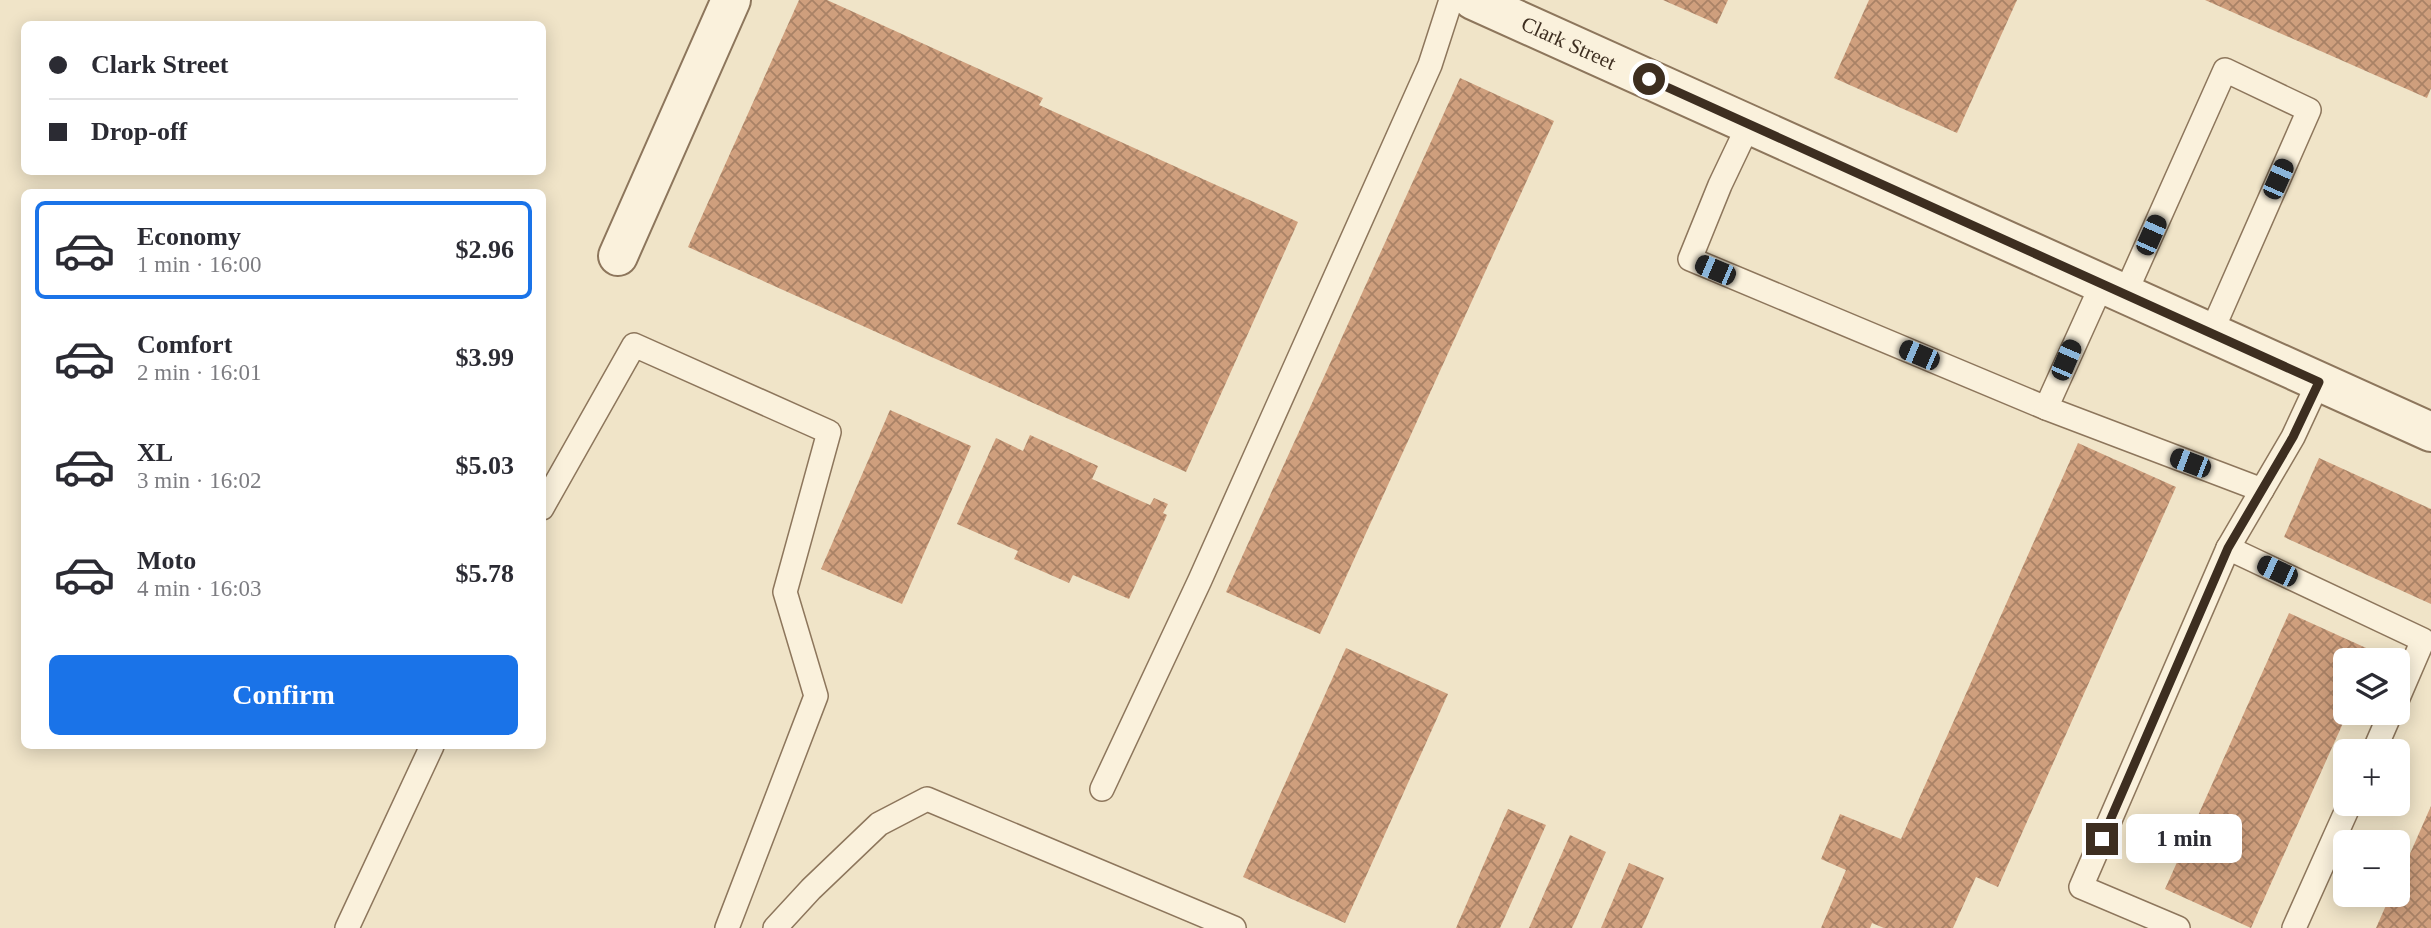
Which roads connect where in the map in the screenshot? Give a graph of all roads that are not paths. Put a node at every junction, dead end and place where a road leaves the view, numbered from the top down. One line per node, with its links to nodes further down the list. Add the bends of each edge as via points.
1 (731, 0): 5 (street)
2 (1451, 0): 16 (lane, via 1430,65)
3 (1473, 0): 4 (street, Clark Street)
4 (1749, 124): 6 (street, Clark Street); 9 (lane, via 1690,259)
5 (618, 256)
6 (2113, 289): 7 (street, Clark Street); 7 (lane, via 2225,70 2309,110); 9 (lane)
7 (2211, 333): 8 (street, Clark Street)
8 (2319, 382): 10 (street, Clark Street); 11 (lane)
9 (2046, 408): 11 (lane)
10 (2431, 432)
11 (2262, 490): 13 (lane)
12 (546, 501): 19 (lane, via 634,345 829,432 785,592 816,696)
13 (2228, 548): 14 (lane, via 2423,640); 22 (lane, via 2081,887)
14 (2410, 670)
15 (431, 749): 18 (lane)
16 (1102, 789)
17 (2344, 816): 23 (lane)
18 (347, 928)
19 (728, 928)
20 (775, 928): 21 (lane, via 879,824 927,799)
21 (1234, 928)
22 (2178, 928)
23 (2294, 928)

